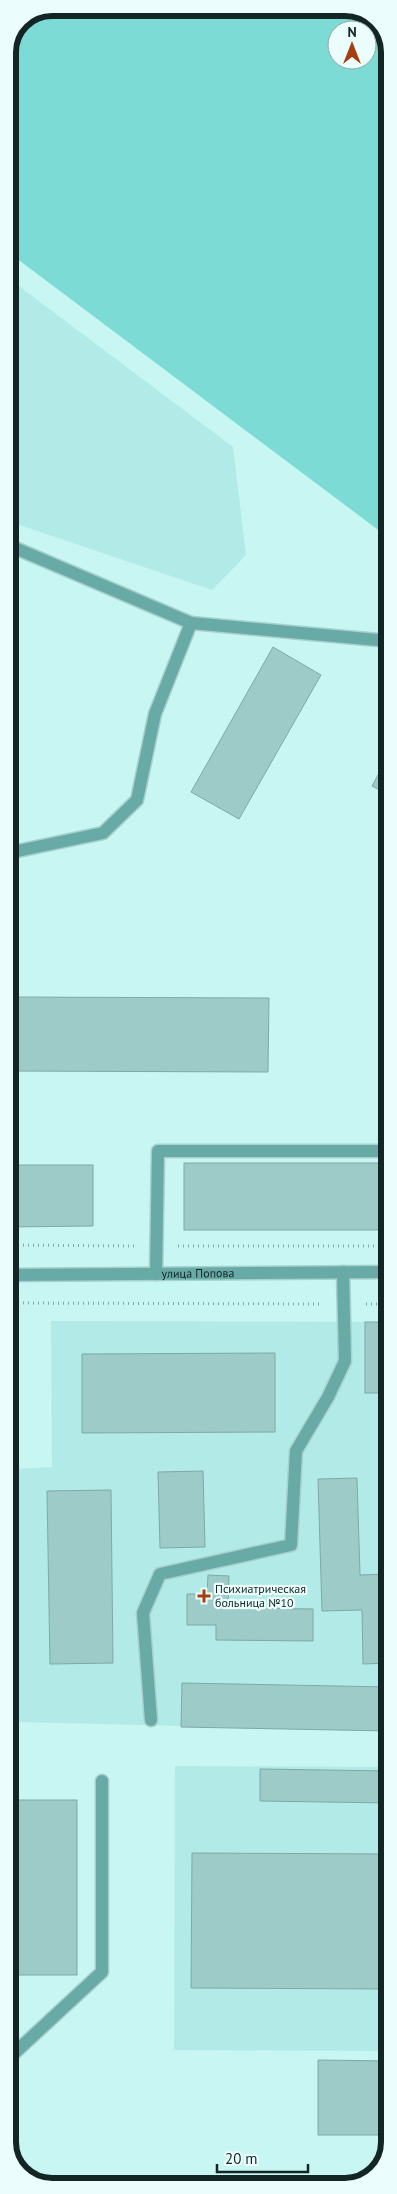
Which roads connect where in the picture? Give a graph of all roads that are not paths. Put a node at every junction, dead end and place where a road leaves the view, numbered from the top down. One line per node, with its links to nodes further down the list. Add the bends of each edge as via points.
1 (16, 549): 2 (street)
2 (191, 623): 3 (street); 4 (street, via 155,714 137,800 103,833)
3 (380, 640)
4 (16, 851)
5 (381, 1151): 8 (street, via 158,1151)
6 (343, 1272): 7 (street, улица Попова); 8 (street, улица Попова); 10 (street, via 345,1361 296,1452 291,1545 160,1574 143,1613)
7 (381, 1272)
8 (156, 1274): 9 (street, улица Попова)
9 (17, 1275)
10 (151, 1720)
11 (102, 1782): 12 (street, via 102,1972)
12 (17, 2051)

